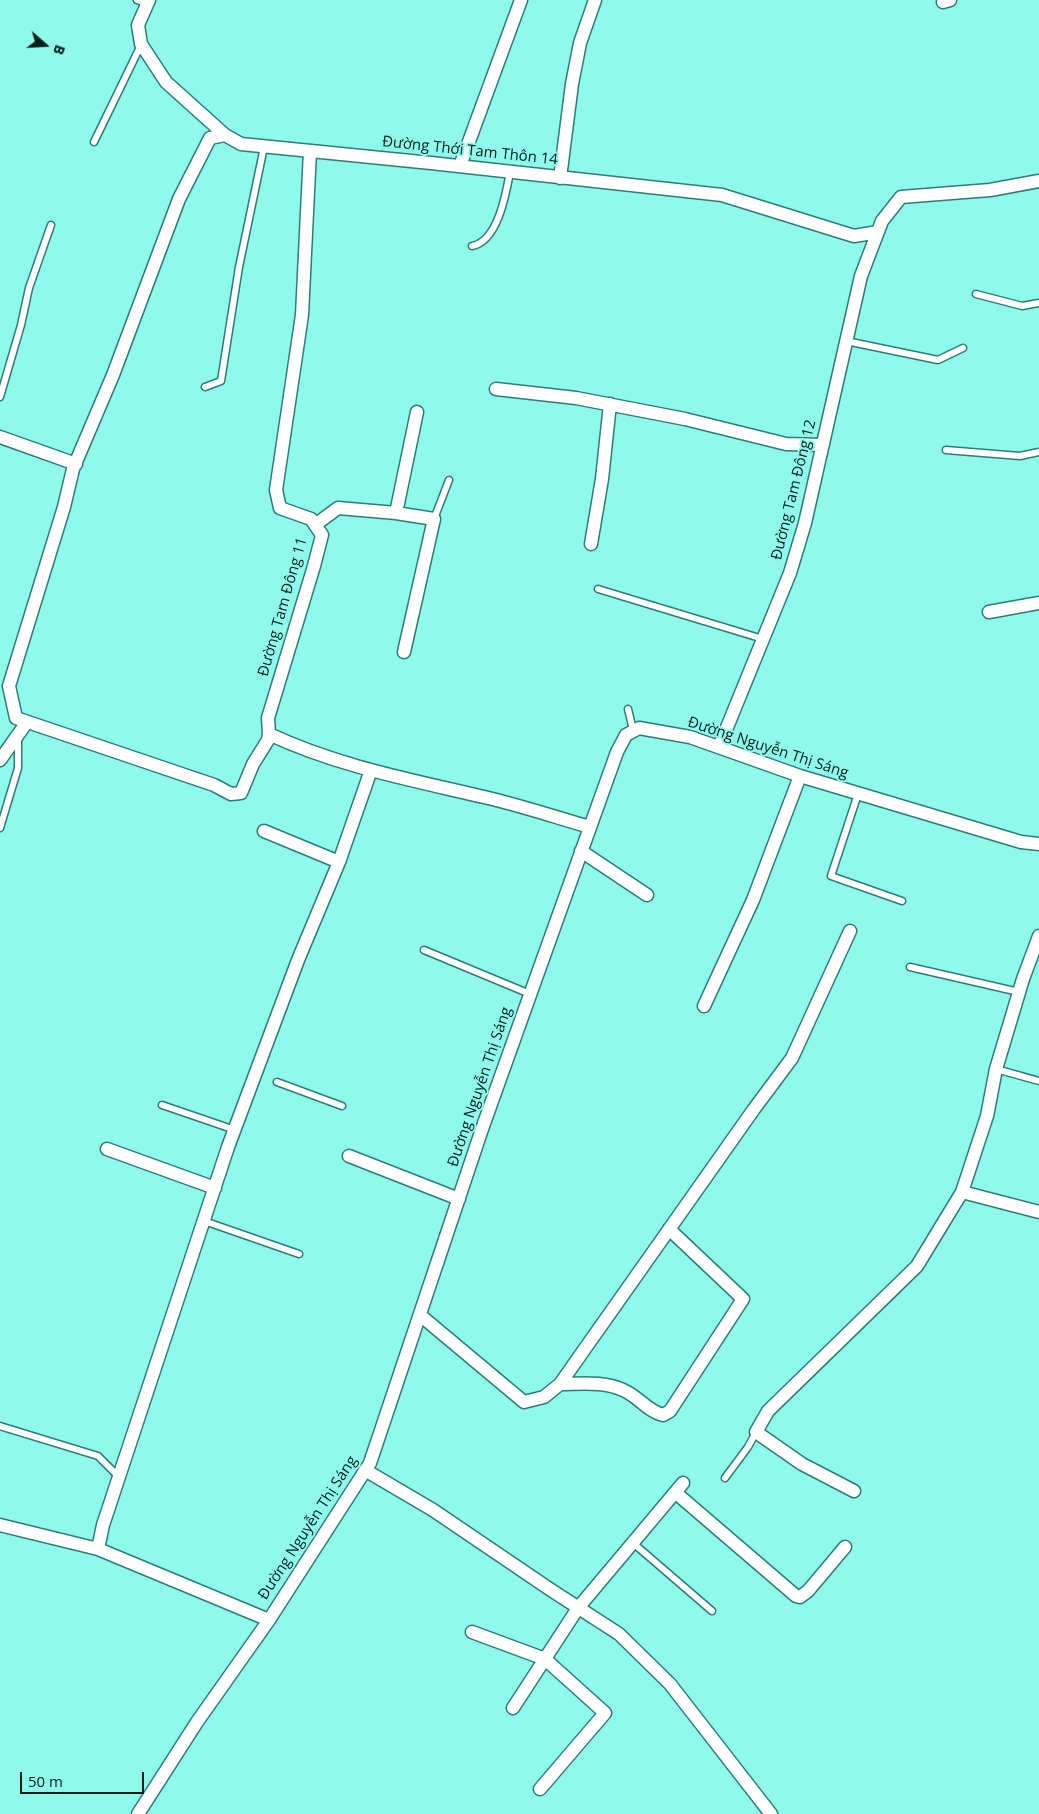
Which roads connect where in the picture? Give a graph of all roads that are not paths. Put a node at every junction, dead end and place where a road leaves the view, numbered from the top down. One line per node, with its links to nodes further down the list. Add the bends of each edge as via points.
1 (520, 0): 9 (street)
2 (595, 0): 11 (street, via 580,43)
3 (145, 1): 4 (street, via 138,26)
4 (141, 44): 5 (street, Đường Thới Tam Thôn 14, via 166,82); 6 (lane)
5 (225, 135): 7 (street, Đường Thới Tam Thôn 14, via 241,144); 29 (street, via 210,138 179,199)
6 (94, 142)
7 (264, 147): 8 (street, Đường Thới Tam Thôn 14); 20 (lane, via 221,381)
8 (310, 151): 9 (street, Đường Thới Tam Thôn 14); 33 (street, Đường Tam Đông 11, via 302,316 276,490 280,508 311,519)
9 (460, 166): 10 (street, Đường Thới Tam Thôn 14)
10 (510, 172): 11 (street, Đường Thới Tam Thôn 14); 15 (lane, via 493,228 479,245)
11 (560, 178): 14 (street, Đường Thới Tam Thôn 14, via 722,195 854,236)
12 (1039, 181): 14 (street, Đường Tam Đông 12, via 990,190 901,198 882,221)
13 (51, 226): 22 (lane, via 29,288)
14 (878, 232): 18 (street, Đường Tam Đông 12, via 861,276)
15 (472, 246)
16 (976, 294): 17 (lane, via 1022,306)
17 (1039, 303)
18 (846, 341): 19 (lane, via 938,360); 26 (street, Đường Tam Đông 12)
19 (963, 348)
20 (205, 387)
21 (496, 389): 23 (street)
22 (0, 397)
23 (610, 404): 26 (street, via 786,444); 34 (street)
24 (417, 412): 31 (street)
25 (0, 437): 29 (street)
26 (822, 445): 38 (street, Đường Tam Đông 12, via 790,573)
27 (946, 450): 28 (lane, via 1020,456)
28 (1039, 452)
29 (76, 464): 40 (street)
30 (449, 480): 32 (lane)
31 (396, 513): 32 (street); 33 (street, via 338,508)
32 (434, 519): 39 (street)
33 (315, 525): 45 (street, Đường Tam Đông 11, via 322,535 268,718)
34 (591, 544)
35 (598, 588): 38 (lane)
36 (1039, 603): 37 (street)
37 (990, 612)
38 (763, 639): 46 (street, Đường Tam Đông 12)
39 (404, 652)
40 (5, 684): 42 (street, via 16,718)
41 (628, 709): 43 (lane)
42 (27, 722): 44 (street); 45 (street, via 214,785 231,794 241,793)
43 (633, 730): 46 (street, Đường Nguyễn Thị Sáng, via 639,728 690,737); 51 (street, Đường Nguyễn Thị Sáng, via 626,735 617,752)
44 (18, 734): 47 (street); 52 (lane, via 18,768)
45 (269, 734): 48 (street)
46 (719, 747): 49 (street, Đường Nguyễn Thị Sáng)
47 (0, 760)
48 (371, 770): 51 (street, via 487,797); 56 (street)
49 (800, 776): 50 (street, Đường Nguyễn Thị Sáng); 65 (street, via 753,900)
50 (858, 794): 54 (street, Đường Nguyễn Thị Sáng, via 1021,842); 58 (lane, via 831,876)
51 (590, 827): 55 (street, Đường Nguyễn Thị Sáng)
52 (0, 828)
53 (264, 831): 56 (street)
54 (1039, 844)
55 (581, 851): 57 (street); 64 (street, Đường Nguyễn Thị Sáng)
56 (339, 862): 71 (street, via 298,960)
57 (646, 894)
58 (902, 901)
59 (850, 931): 79 (street, via 792,1058)
60 (1039, 936): 63 (street)
61 (424, 950): 64 (lane)
62 (910, 967): 63 (lane)
63 (1019, 992): 66 (street)
64 (530, 994): 76 (street, Đường Nguyễn Thị Sáng)
65 (704, 1006)
66 (996, 1069): 67 (lane); 75 (street, via 987,1116)
67 (1039, 1081)
68 (277, 1082): 70 (lane)
69 (162, 1105): 71 (lane)
70 (342, 1106)
71 (235, 1130): 74 (street)
72 (107, 1149): 74 (street)
73 (349, 1156): 76 (street)
74 (215, 1188): 78 (street)
75 (962, 1192): 77 (street); 84 (street, via 917,1266 768,1411)
76 (458, 1199): 81 (street, Đường Nguyễn Thị Sáng)
77 (1039, 1212)
78 (204, 1222): 80 (lane); 86 (street)
79 (669, 1229): 82 (street); 82 (street, via 743,1300 670,1411 663,1416 654,1413 623,1390 602,1384)
80 (299, 1254)
81 (420, 1314): 82 (street, via 524,1402 544,1397); 85 (street, Đường Nguyễn Thị Sáng)
82 (560, 1384)
83 (0, 1426): 86 (lane, via 98,1456)
84 (756, 1432): 87 (lane); 88 (street, via 802,1464)
85 (365, 1470): 93 (street, via 433,1510); 95 (street, Đường Nguyễn Thị Sáng)
86 (119, 1477): 92 (street)
87 (725, 1478)
88 (854, 1491)
89 (0, 1525): 92 (street)
90 (633, 1543): 91 (street, via 680,1488 796,1596 808,1591); 93 (street); 94 (lane)
91 (845, 1547)
92 (98, 1549): 95 (street)
93 (578, 1608): 97 (street); 101 (street, via 619,1634 670,1684)
94 (712, 1611)
95 (268, 1620): 100 (street, Đường Nguyễn Thị Sáng)
96 (472, 1632): 97 (street)
97 (545, 1659): 98 (street); 99 (street, via 605,1713)
98 (513, 1708)
99 (540, 1789)
100 (138, 1814)
101 (771, 1814)

